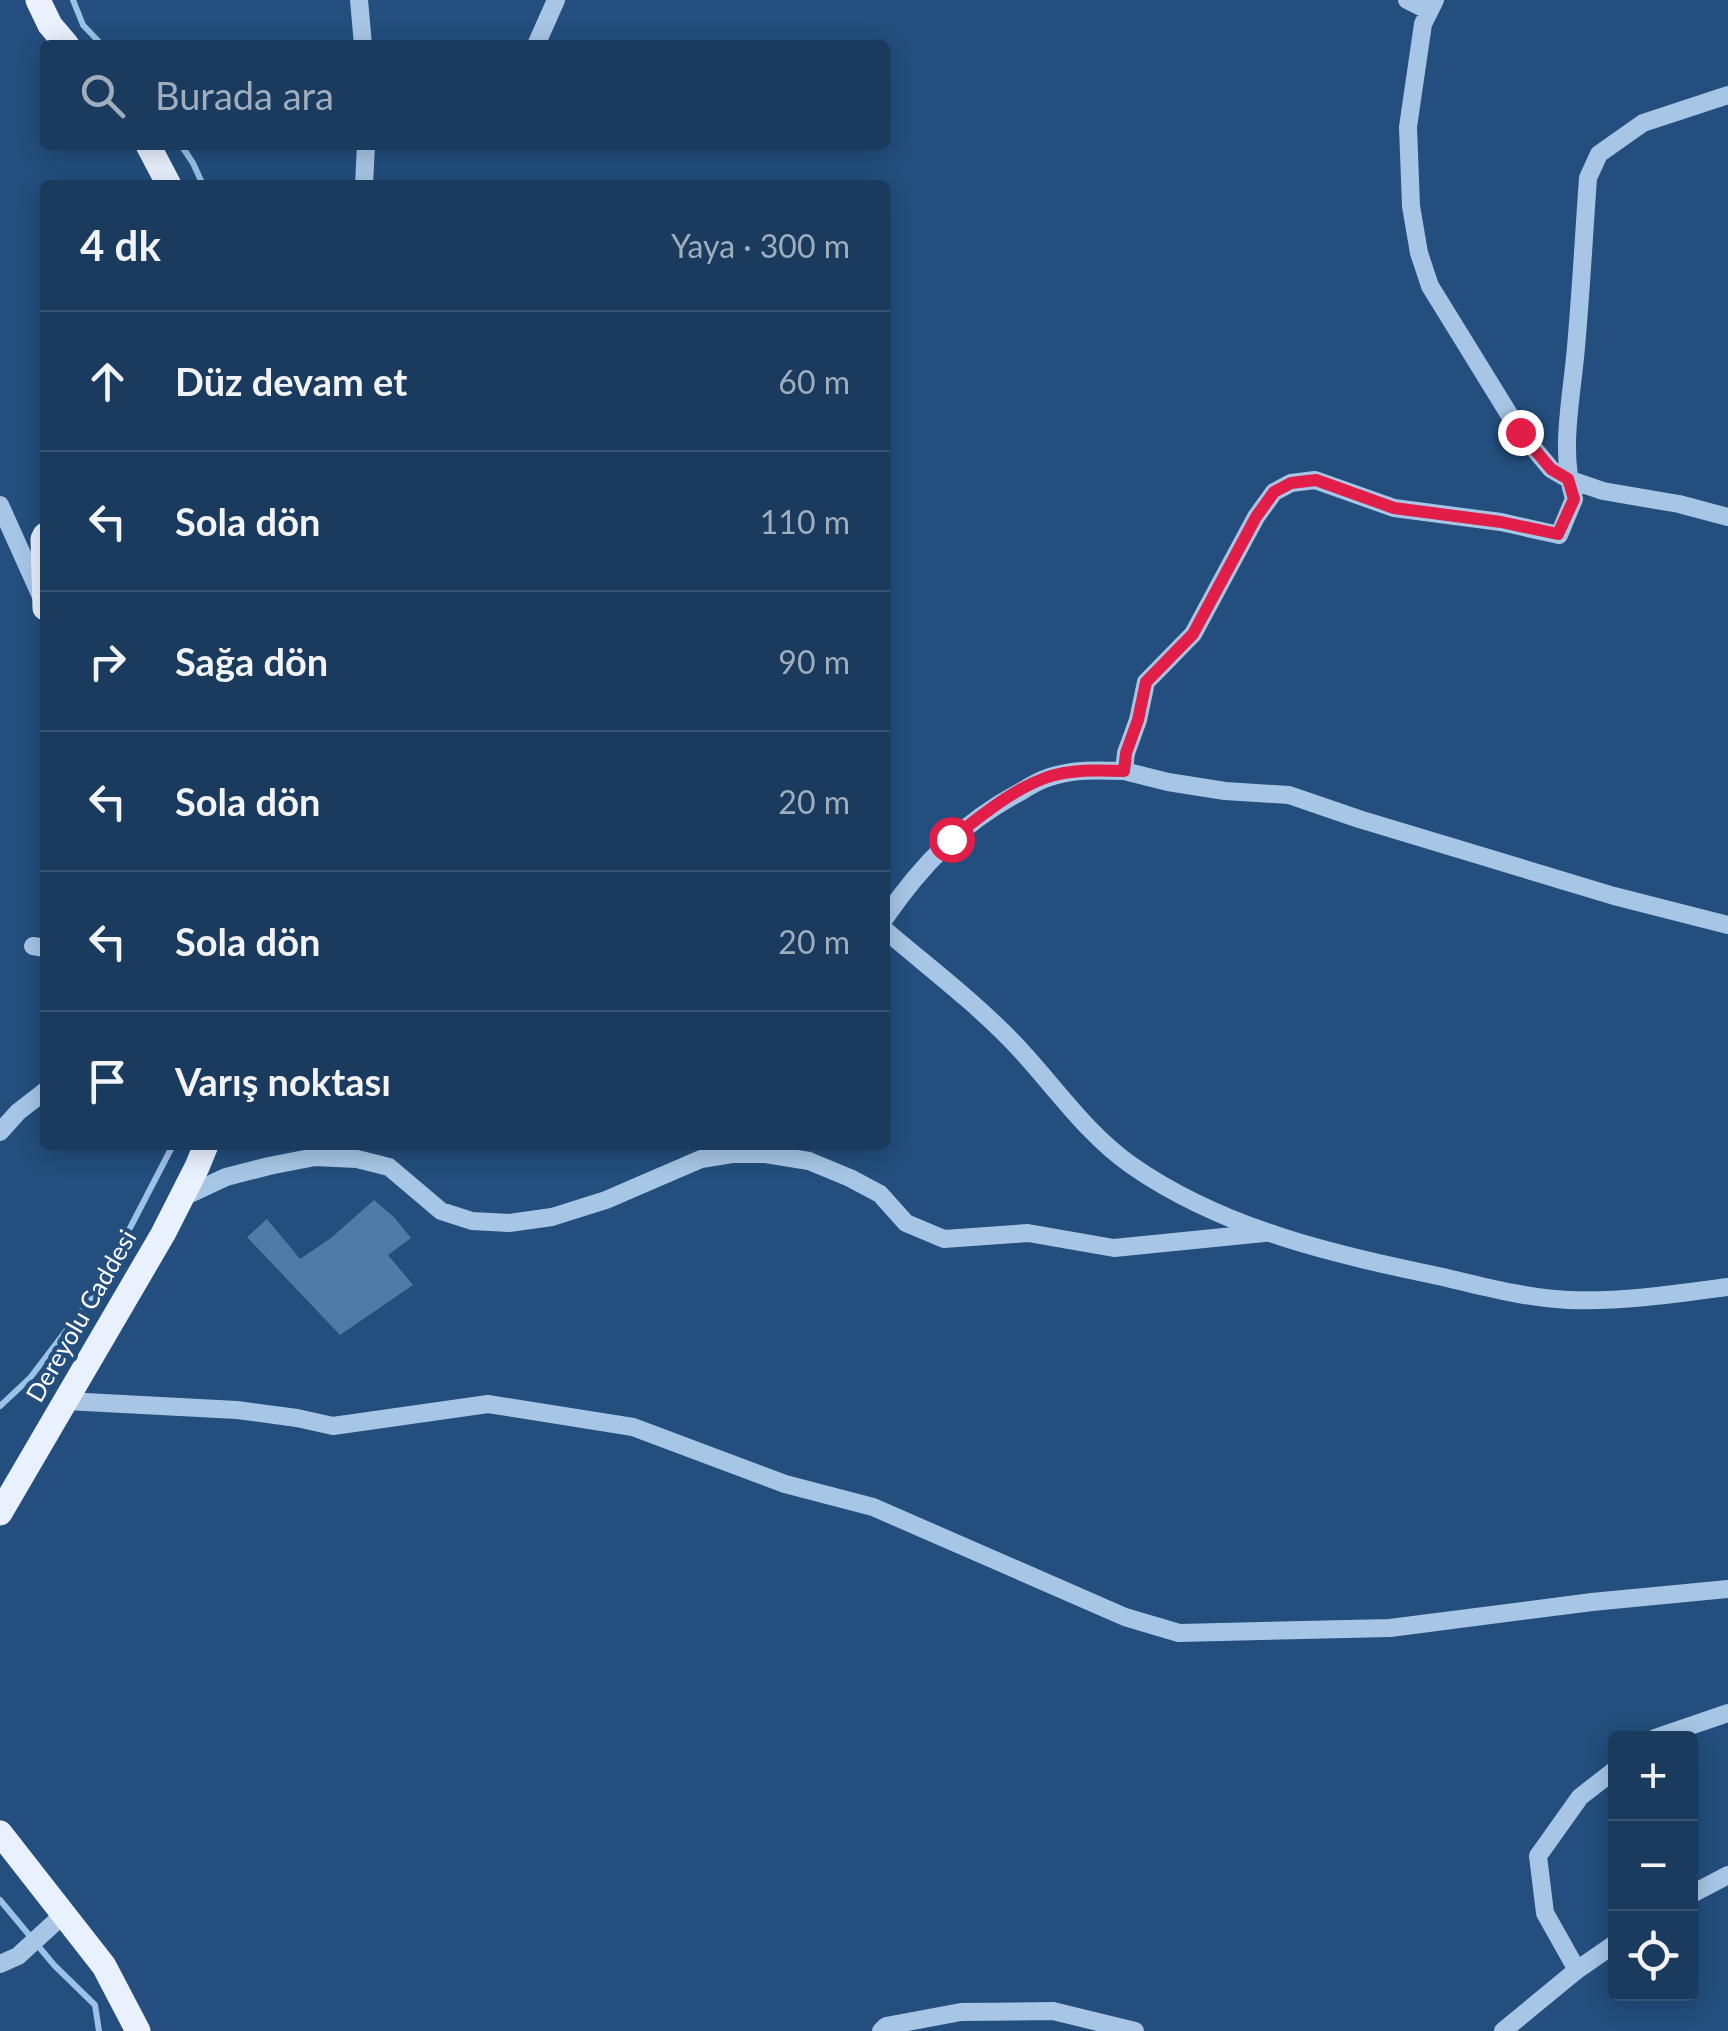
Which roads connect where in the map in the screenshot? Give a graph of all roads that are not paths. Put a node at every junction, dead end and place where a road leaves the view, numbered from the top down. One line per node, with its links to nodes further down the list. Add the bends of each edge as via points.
1 (38, 0): 6 (main road)
2 (359, 0): 7 (street)
3 (556, 0): 8 (street)
4 (1408, 0): 5 (street)
5 (1432, 5): 14 (street, via 1423,24 1408,126 1419,253 1430,286 1520,432)
6 (63, 40)
7 (363, 40)
8 (538, 40)
9 (1728, 96): 14 (street, via 1643,123 1599,154 1588,178)
10 (150, 150): 12 (main road)
11 (366, 150): 13 (street)
12 (166, 180)
13 (364, 180)
14 (1568, 479): 16 (street); 18 (street, via 1574,499 1558,534 1394,508 1316,480 1274,492 1193,634 1146,682)
15 (0, 505): 17 (street)
16 (1728, 517)
17 (40, 597)
18 (1124, 771): 19 (street, via 1046,778 999,803 951,839); 20 (street, via 1289,795)
19 (890, 911)
20 (1728, 925)
21 (890, 934): 26 (street, via 1010,1039 1097,1138 1192,1203)
22 (40, 1095): 23 (street)
23 (0, 1132)
24 (204, 1150): 25 (main road, Dereyolu Caddesi)
25 (181, 1198): 26 (street, via 269,1166 314,1157 356,1159 389,1168 441,1211 509,1222 588,1206 701,1159 766,1154 809,1161 850,1178 880,1194 906,1224 944,1239 1028,1233 1114,1248); 28 (main road, Dereyolu Caddesi)
26 (1264, 1233): 27 (street, via 1529,1297 1574,1300)
27 (1728, 1286)
28 (66, 1401): 29 (main road, Dereyolu Caddesi); 30 (street, via 237,1410 332,1426 488,1404 633,1427 785,1484 872,1507 1125,1617 1179,1633 1390,1628)
29 (0, 1513)
30 (1728, 1590)
31 (1728, 1712): 32 (street)
32 (1675, 1731)
33 (1608, 1775): 40 (street, via 1580,1797 1538,1856 1545,1913)
34 (0, 1833): 37 (main road)
35 (1728, 1875): 36 (street)
36 (1698, 1891)
37 (54, 1922): 39 (street); 41 (main road, via 104,1966)
38 (1608, 1949): 40 (street)
39 (0, 1964)
40 (1578, 1970): 44 (street)
41 (138, 2031)
42 (881, 2031): 43 (street, via 962,2012 1052,2011)
43 (1135, 2031)
44 (1503, 2031)

